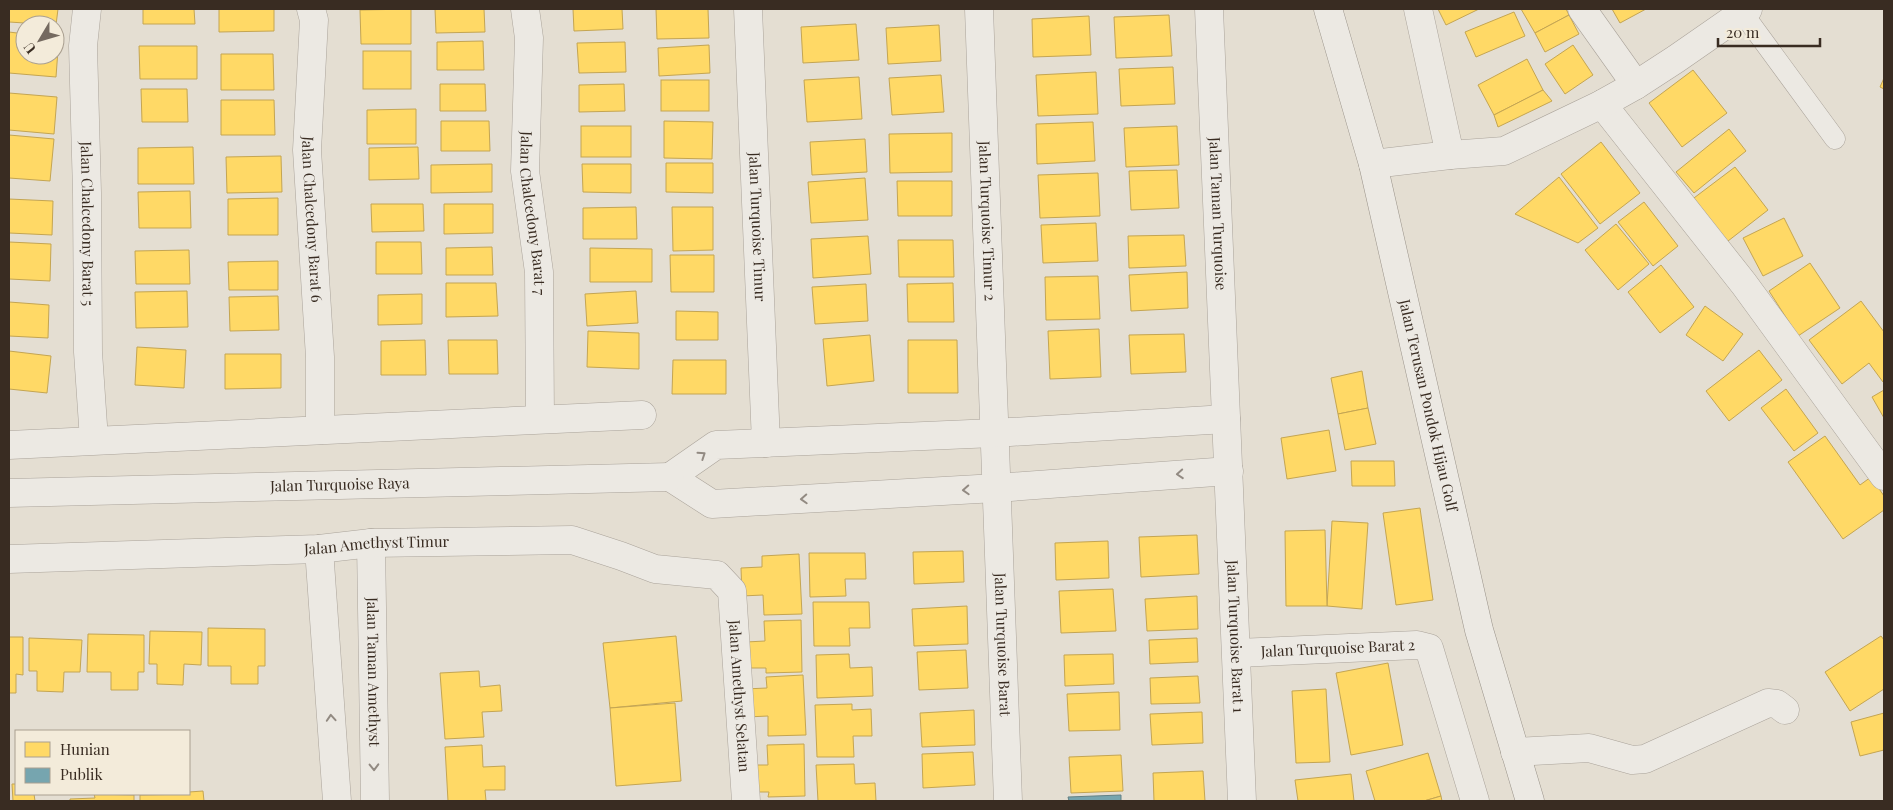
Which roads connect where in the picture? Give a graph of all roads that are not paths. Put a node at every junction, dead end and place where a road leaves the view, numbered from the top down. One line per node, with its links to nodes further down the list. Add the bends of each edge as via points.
1 (87, 9): 21 (street, Jalan Chalcedony Barat 5, via 82,46 88,352)
2 (311, 9): 19 (street, Jalan Chalcedony Barat 6, via 314,20 307,150 320,357)
3 (525, 9): 17 (street, Jalan Chalcedony Barat 7, via 529,38 525,171 539,272)
4 (748, 9): 22 (street, Jalan Turquoise Timur)
5 (979, 9): 20 (street, Jalan Turquoise Timur 2)
6 (1209, 9): 18 (street, Jalan Taman Turquoise)
7 (1328, 9): 15 (street, Jalan Terusan Pondok Hijau Golf)
8 (1418, 9): 14 (street)
9 (1582, 9): 11 (street)
10 (1745, 11): 11 (street); 13 (lane)
11 (1636, 85): 12 (street)
12 (1602, 104): 14 (street, via 1504,150); 25 (street, via 1744,284)
13 (1835, 139)
14 (1450, 155): 15 (street)
15 (1373, 164): 35 (street, Jalan Terusan Pondok Hijau Golf, via 1479,630)
16 (642, 415): 17 (street)
17 (540, 419): 19 (street)
18 (1226, 419): 20 (street); 24 (street, Jalan Taman Turquoise)
19 (320, 430): 21 (street)
20 (994, 433): 22 (street); 27 (street, Jalan Turquoise Timur 2)
21 (94, 440): 23 (street)
22 (766, 443): 26 (street, one-way to 22, via 716,445)
23 (9, 445)
24 (1229, 471): 27 (street, one-way to 27); 33 (street, Jalan Turquoise Barat 1)
25 (1884, 476)
26 (670, 477): 27 (street, one-way to 26, via 712,504); 28 (street, Jalan Turquoise Raya)
27 (996, 488): 39 (street, Jalan Turquoise Barat)
28 (9, 493)
29 (371, 543): 30 (street, Jalan Amethyst Timur); 32 (street, Jalan Amethyst Timur, via 572,540 654,570 717,575); 37 (street, Jalan Taman Amethyst, one-way to 37)
30 (319, 549): 31 (street, Jalan Amethyst Timur); 36 (street, one-way to 30)
31 (9, 559)
32 (732, 591): 38 (street, Jalan Amethyst Selatan)
33 (1237, 653): 40 (street, Jalan Turquoise Barat 1); 41 (street, Jalan Turquoise Barat 2, via 1417,645 1429,648)
34 (1785, 710): 35 (street, via 1777,704 1768,703 1645,759 1632,760 1590,748)
35 (1515, 752): 42 (street, Jalan Terusan Pondok Hijau Golf)
36 (337, 801)
37 (375, 801)
38 (746, 801)
39 (1008, 801)
40 (1242, 801)
41 (1475, 801)
42 (1530, 801)

